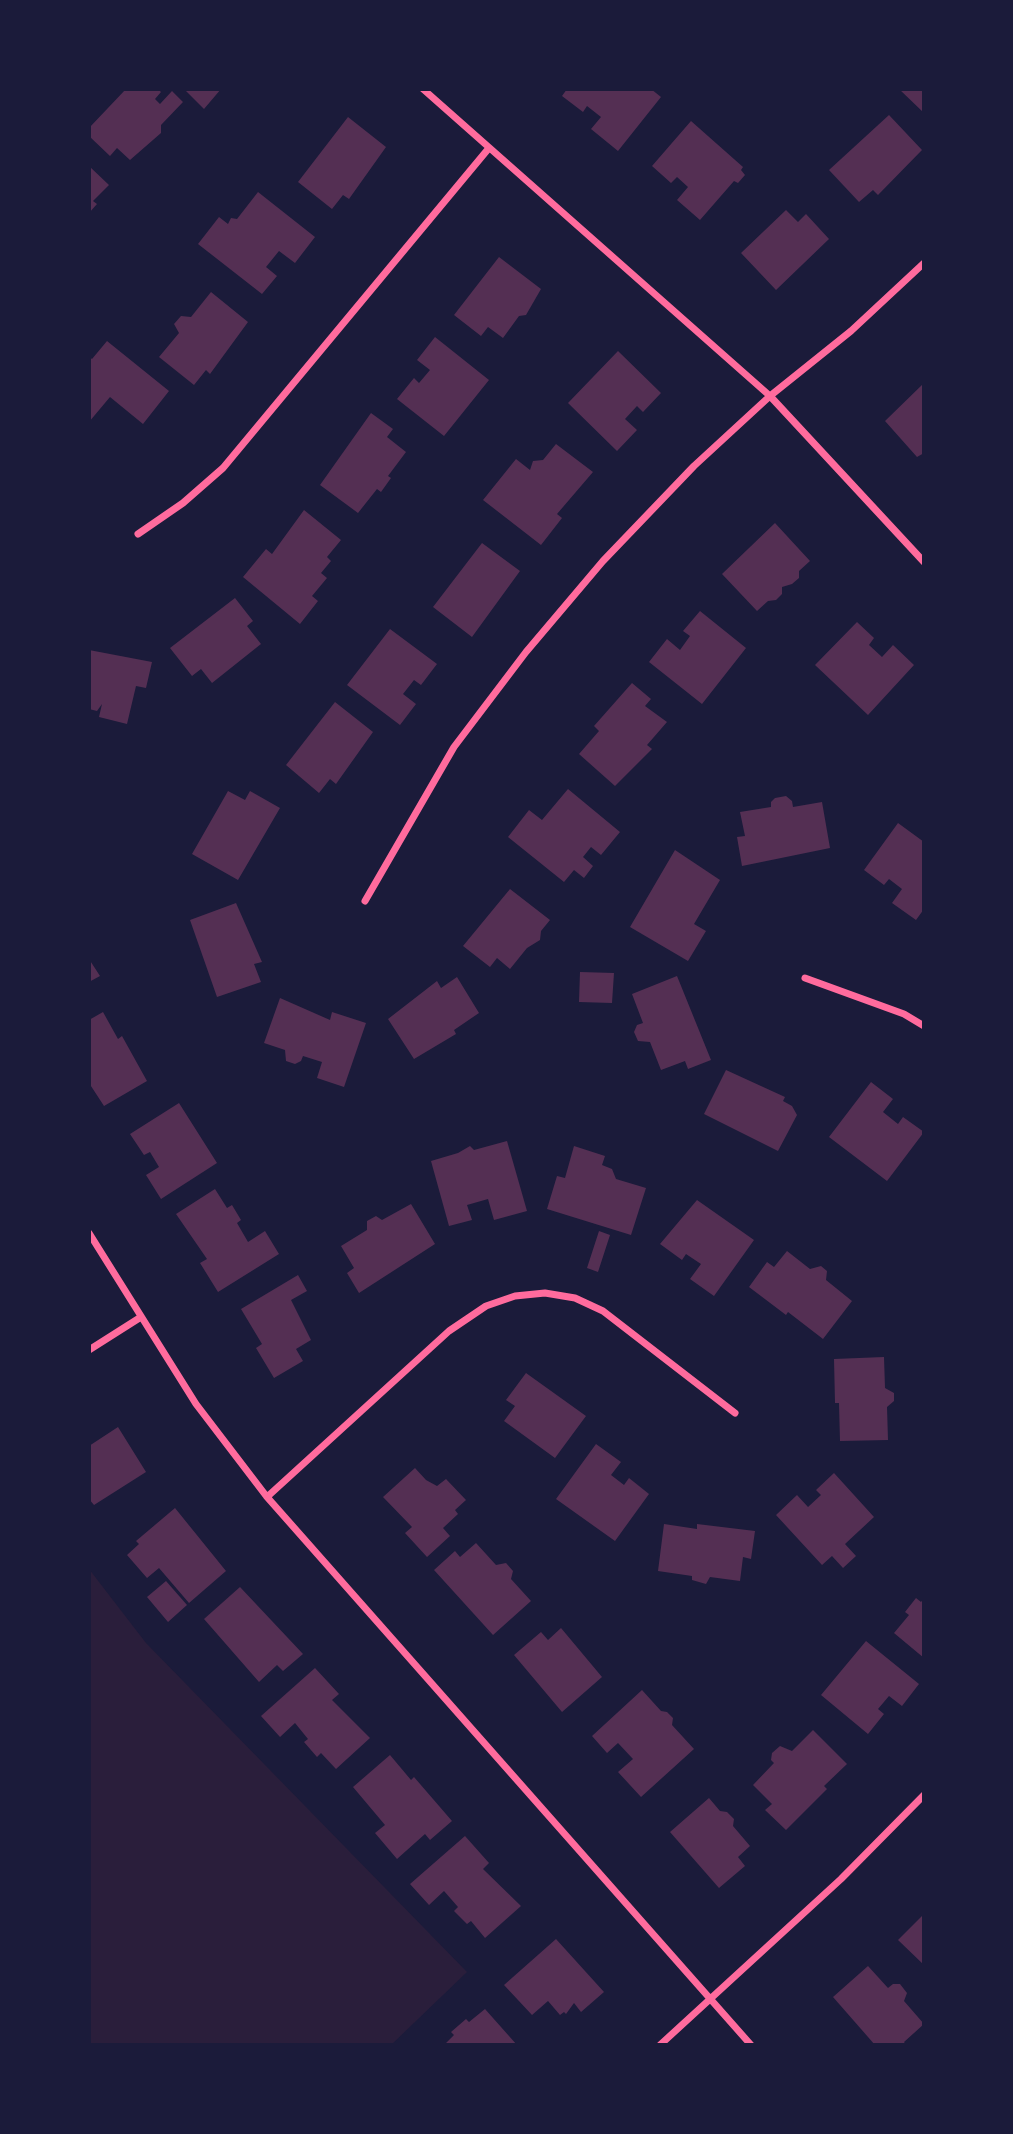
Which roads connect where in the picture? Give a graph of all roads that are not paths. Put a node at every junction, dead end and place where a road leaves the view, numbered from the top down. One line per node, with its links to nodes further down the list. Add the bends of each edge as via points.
1 (423, 89): 2 (street)
2 (489, 148): 4 (street); 5 (street, via 223,468)
3 (924, 263): 4 (street, via 851,331)
4 (770, 396): 6 (street); 7 (street, via 675,485 526,652 454,747)
5 (138, 534)
6 (924, 562)
7 (365, 901)
8 (805, 978): 9 (street, via 904,1014)
9 (924, 1026)
10 (89, 1233): 11 (street)
11 (141, 1317): 12 (street); 14 (street, via 196,1404)
12 (89, 1350)
13 (734, 1413): 14 (street, via 603,1311 575,1298 545,1293 515,1296 486,1306 449,1331)
14 (267, 1497): 16 (street)
15 (924, 1795): 16 (street, via 841,1879)
16 (711, 1998): 17 (street); 18 (street)
17 (660, 2045)
18 (751, 2045)

